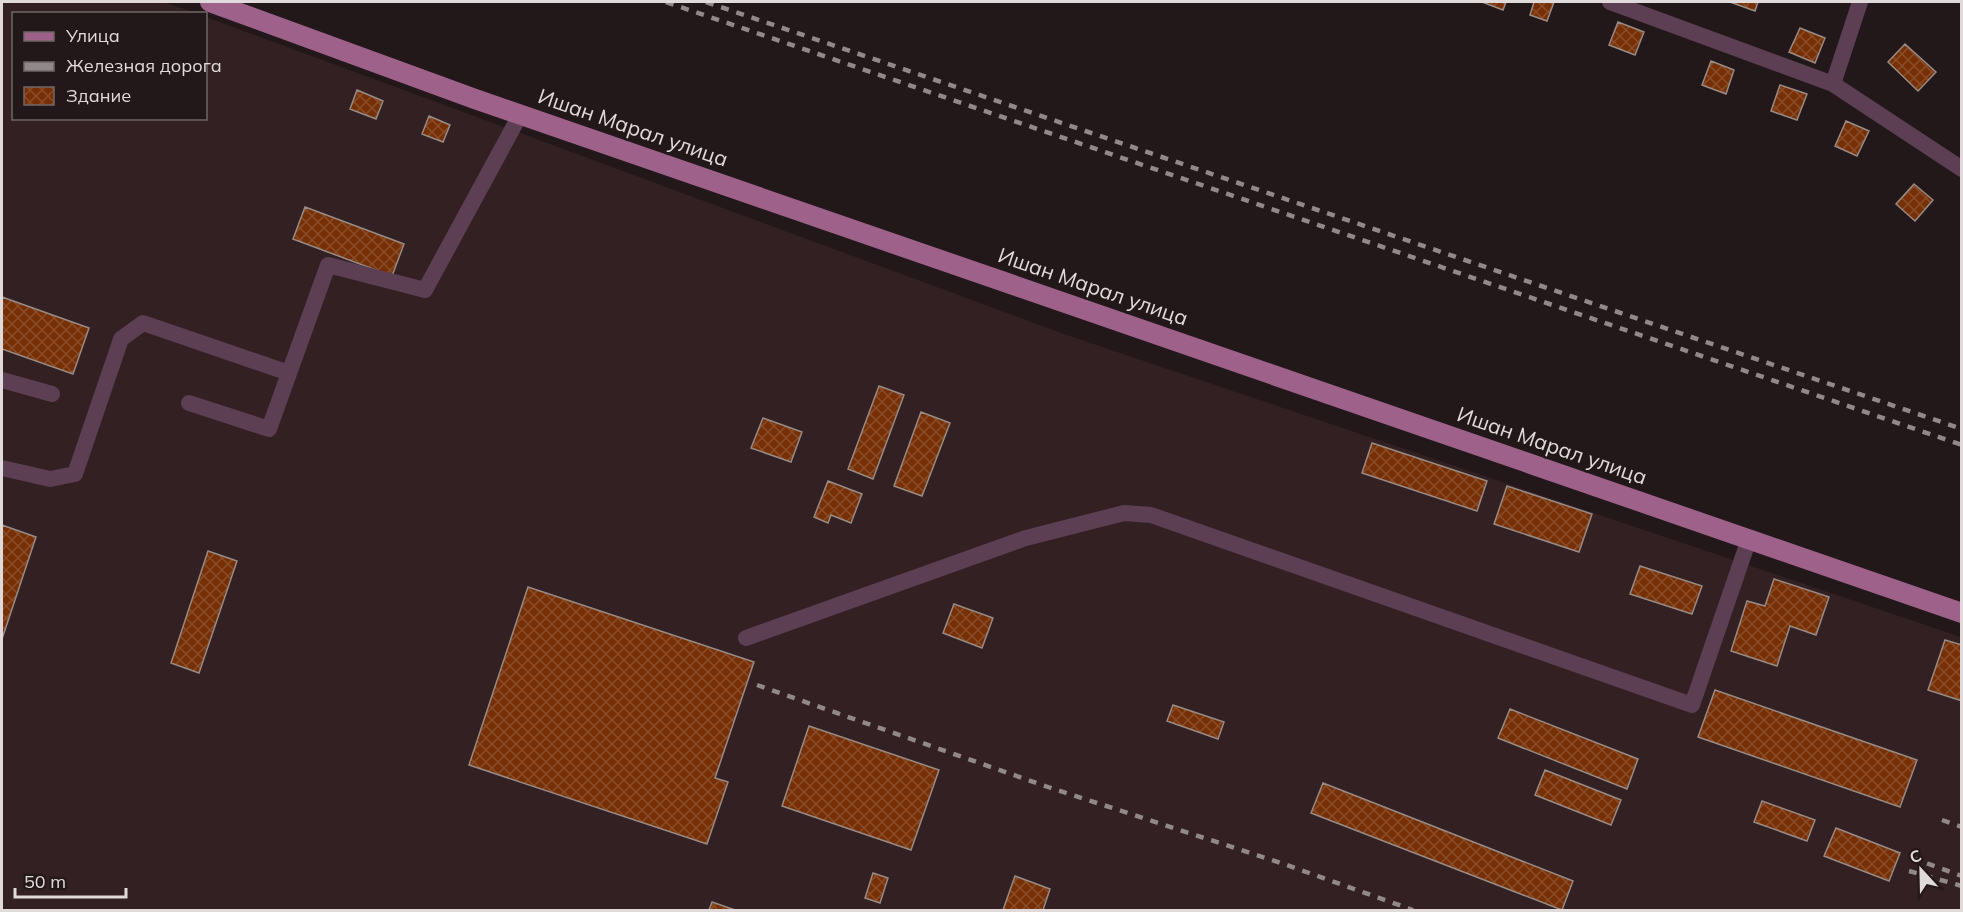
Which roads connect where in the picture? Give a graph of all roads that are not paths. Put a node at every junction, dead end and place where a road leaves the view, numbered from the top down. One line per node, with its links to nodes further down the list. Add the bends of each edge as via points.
1 (210, 2): 5 (main road, Ишан Марал улица)
2 (1615, 2): 4 (street)
3 (1860, 2): 4 (street)
4 (1833, 84): 6 (street)
5 (520, 115): 7 (street, via 425,290 328,265); 12 (main road, Ишан Марал улица)
6 (1962, 169)
7 (289, 373): 10 (street, via 269,429); 11 (street, via 143,323 121,339 75,474 50,478)
8 (2, 380): 9 (street)
9 (52, 394)
10 (189, 403)
11 (2, 468)
12 (1749, 539): 13 (main road, Ишан Марал улица); 14 (street, via 1692,705 1151,515 1115,515 1026,538)
13 (1962, 613)
14 (746, 638)

